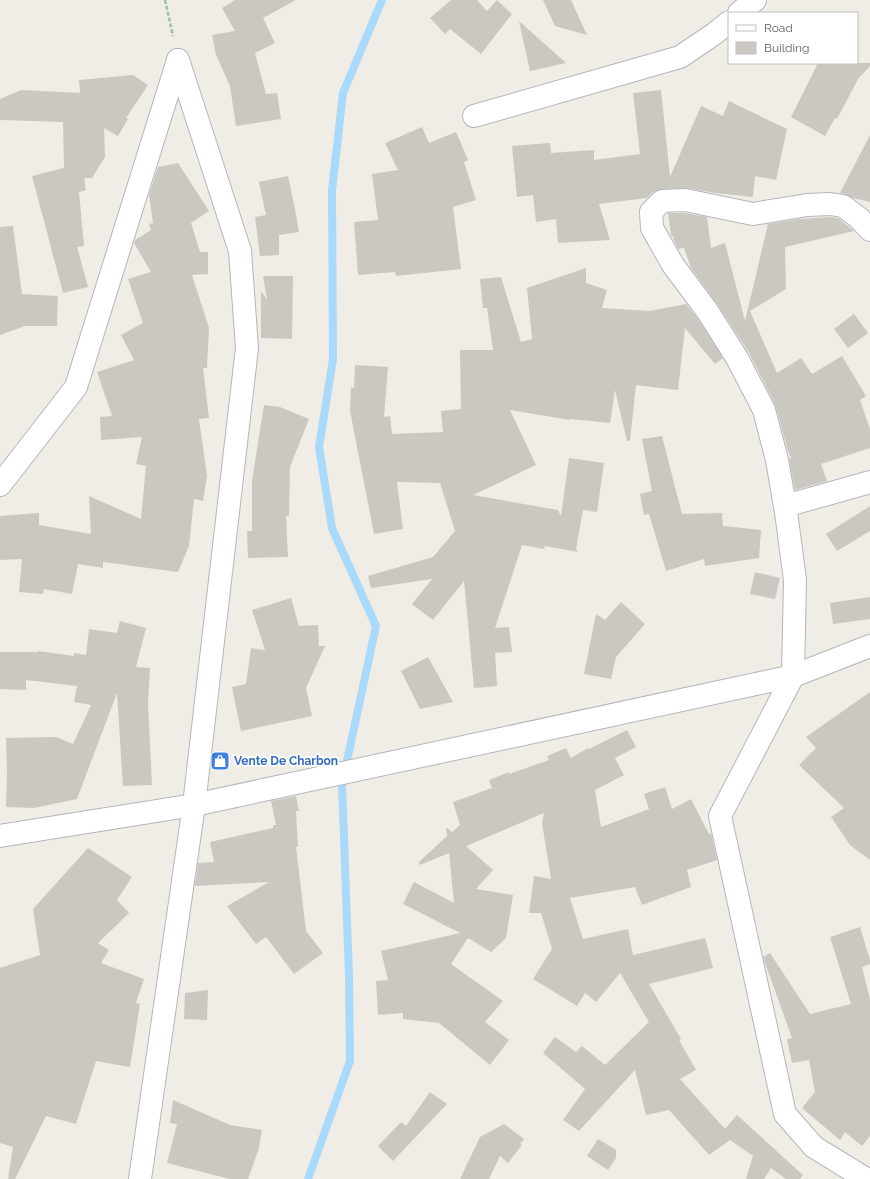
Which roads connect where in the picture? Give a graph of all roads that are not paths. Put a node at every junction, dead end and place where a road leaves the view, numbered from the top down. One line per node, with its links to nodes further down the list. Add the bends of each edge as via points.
1 (755, 0): 2 (street)
2 (740, 12)
3 (728, 23): 4 (street, via 680,57)
4 (474, 116)
5 (870, 230): 8 (street, via 843,206 830,204 753,214 685,200 662,201 651,212 652,228 673,265 708,312 737,358 764,410 777,460)
6 (4, 474): 11 (street, via 76,387 178,60 240,251 247,348)
7 (870, 482): 8 (street)
8 (785, 506): 10 (street, via 795,580)
9 (870, 646): 10 (street)
10 (793, 676): 11 (street); 14 (street, via 720,816 785,1114 814,1147)
11 (194, 805): 12 (street); 13 (street)
12 (0, 836)
13 (140, 1179)
14 (866, 1179)

